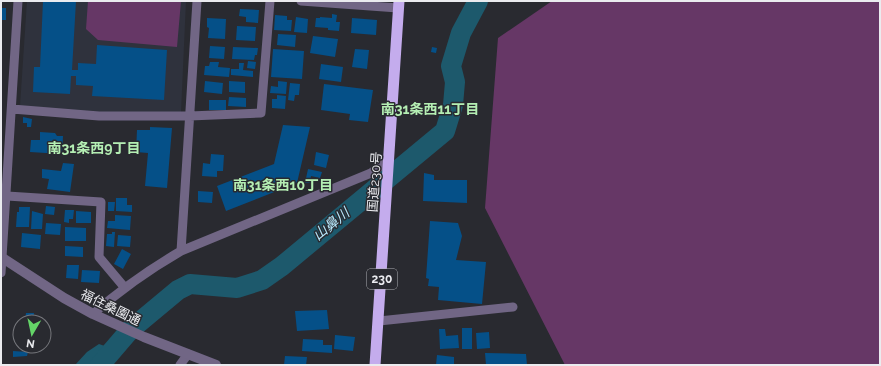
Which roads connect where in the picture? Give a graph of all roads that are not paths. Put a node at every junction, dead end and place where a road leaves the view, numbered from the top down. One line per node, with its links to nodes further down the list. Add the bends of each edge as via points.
1 (18, 1): 6 (street)
2 (197, 1): 7 (street)
3 (270, 1): 7 (street, via 261,113)
4 (302, 1): 5 (street)
5 (399, 5): 8 (highway, 国道230号 / 230)
6 (12, 109): 7 (street, via 99,116); 9 (street)
7 (190, 116): 10 (street)
8 (389, 162): 10 (street, via 371,173); 16 (highway, 国道230号 / 230)
9 (7, 196): 11 (street); 13 (street, via 101,202 99,257)
10 (181, 251): 13 (street)
11 (2, 258): 12 (street); 15 (street, 福住桑園通)
12 (1, 273)
13 (125, 288): 15 (street)
14 (513, 307): 16 (street)
15 (93, 314): 17 (street, 福住桑園通)
16 (379, 321): 20 (highway, 国道230号 / 230)
17 (188, 354): 18 (street); 19 (street, 福住桑園通)
18 (180, 365)
19 (216, 365)
20 (376, 365)

